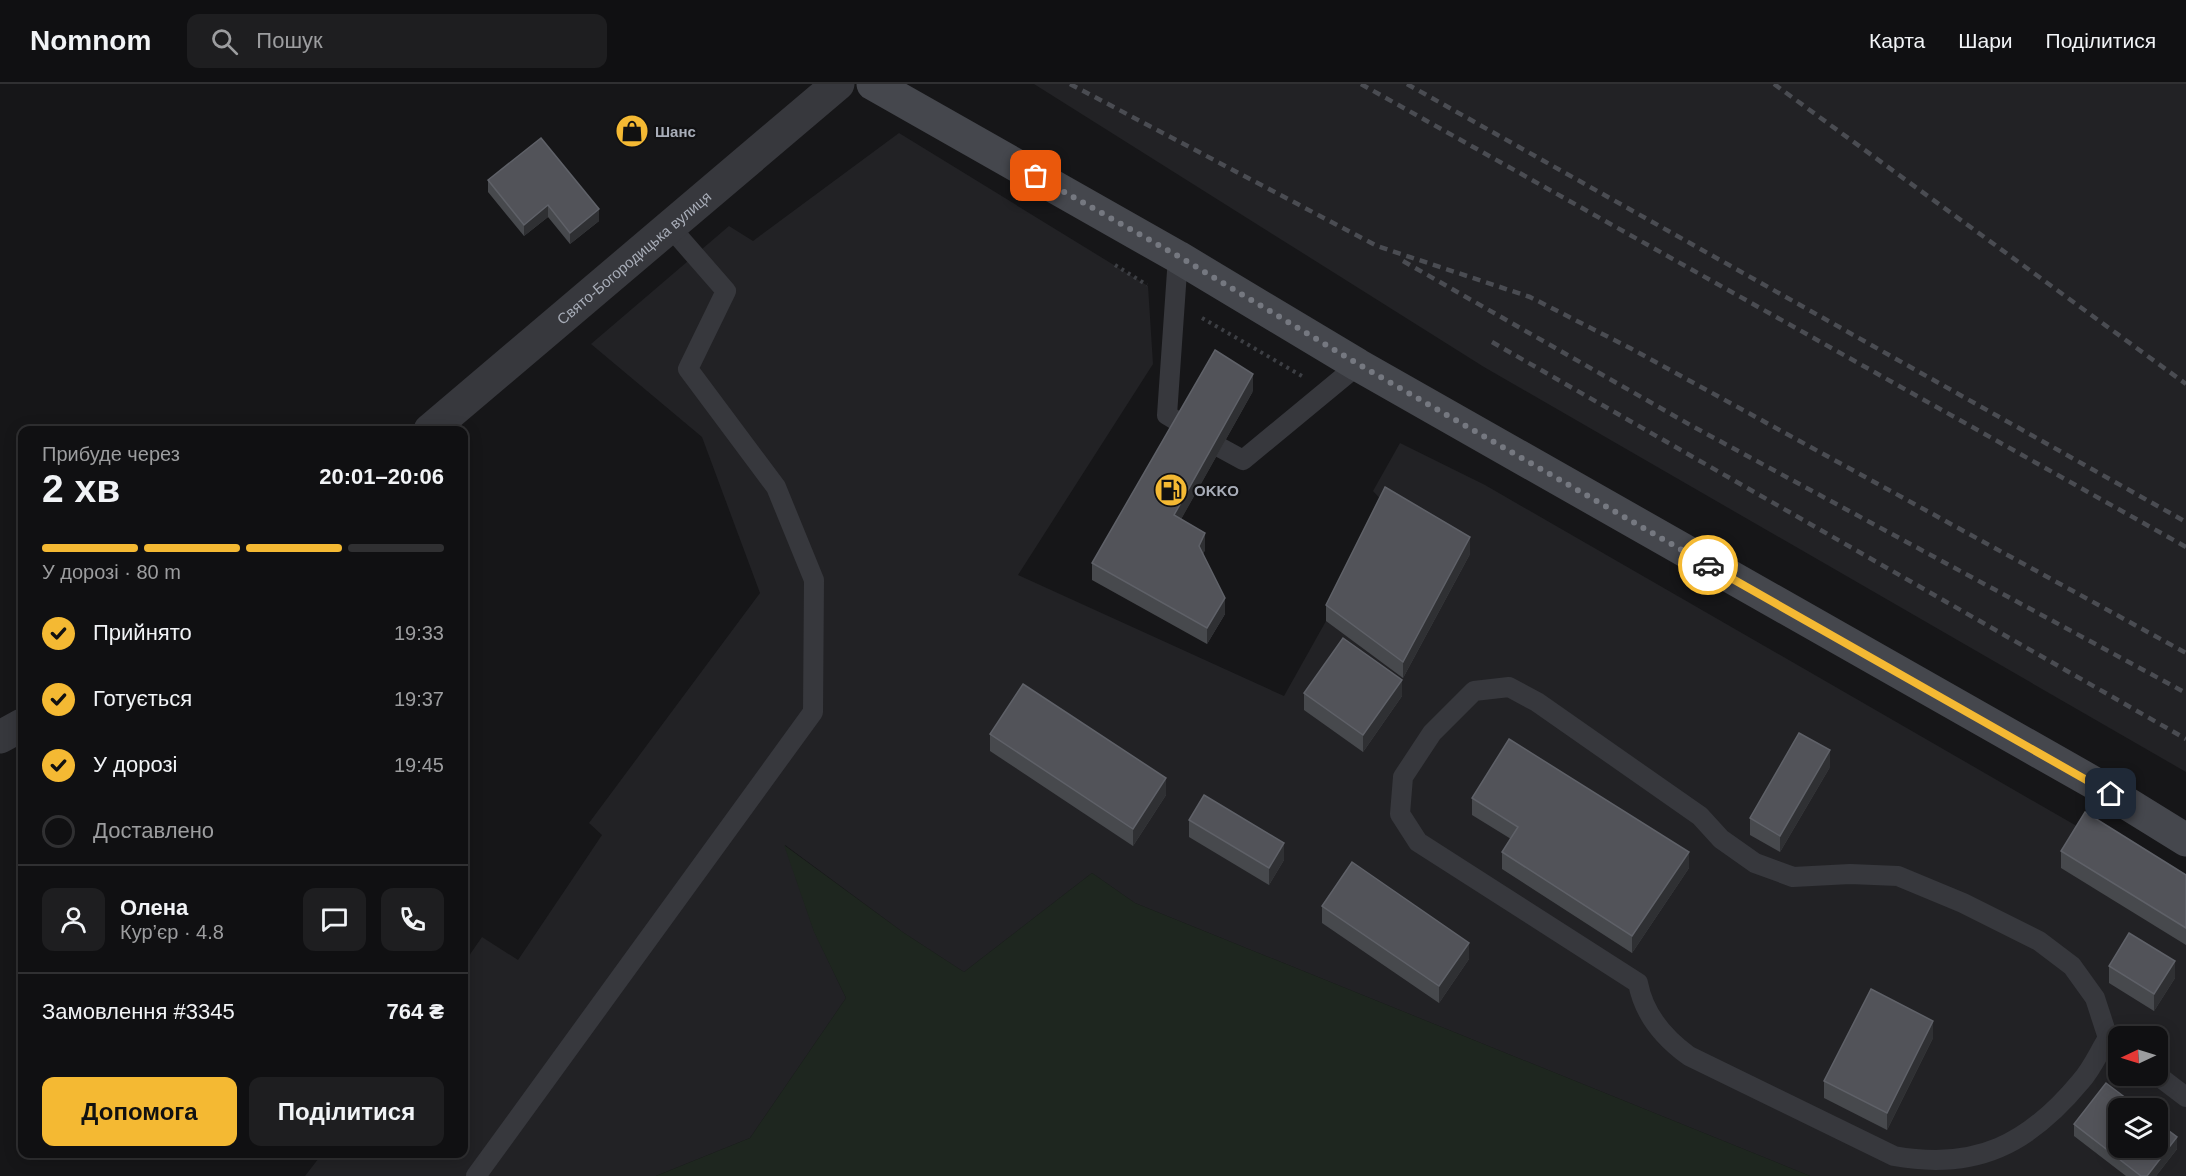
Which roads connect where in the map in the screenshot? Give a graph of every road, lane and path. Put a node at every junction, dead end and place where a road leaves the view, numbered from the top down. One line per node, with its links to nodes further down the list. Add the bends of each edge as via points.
1 (838, 84): 3 (street, Свято-Богородицька вулиця)
2 (873, 84): 4 (main road)
3 (671, 228): 7 (street, Свято-Богородицька вулиця); 15 (lane, via 726,291 688,369 776,487 814,580 813,712)
4 (1178, 256): 5 (main road); 6 (lane, via 1167,415)
5 (1358, 364): 8 (lane, via 1243,460); 11 (main road, via 2094,783)
6 (1182, 424)
7 (435, 426)
8 (1221, 448)
9 (18, 727): 10 (street)
10 (0, 737)
11 (2186, 840)
12 (2113, 1041): 12 (lane, via 2095,998 2073,966 2039,941 1898,876 1793,877 1755,863 1721,839 1700,816 1537,702 1509,687 1474,691 1432,733 1403,777 1400,814 1418,842 1638,983 1642,1004 1668,1041 1689,1056 1894,1156 1922,1161 1962,1159 1993,1151 2025,1136 2082,1081)
13 (2168, 1083): 14 (lane)
14 (2186, 1097)
15 (476, 1176)

